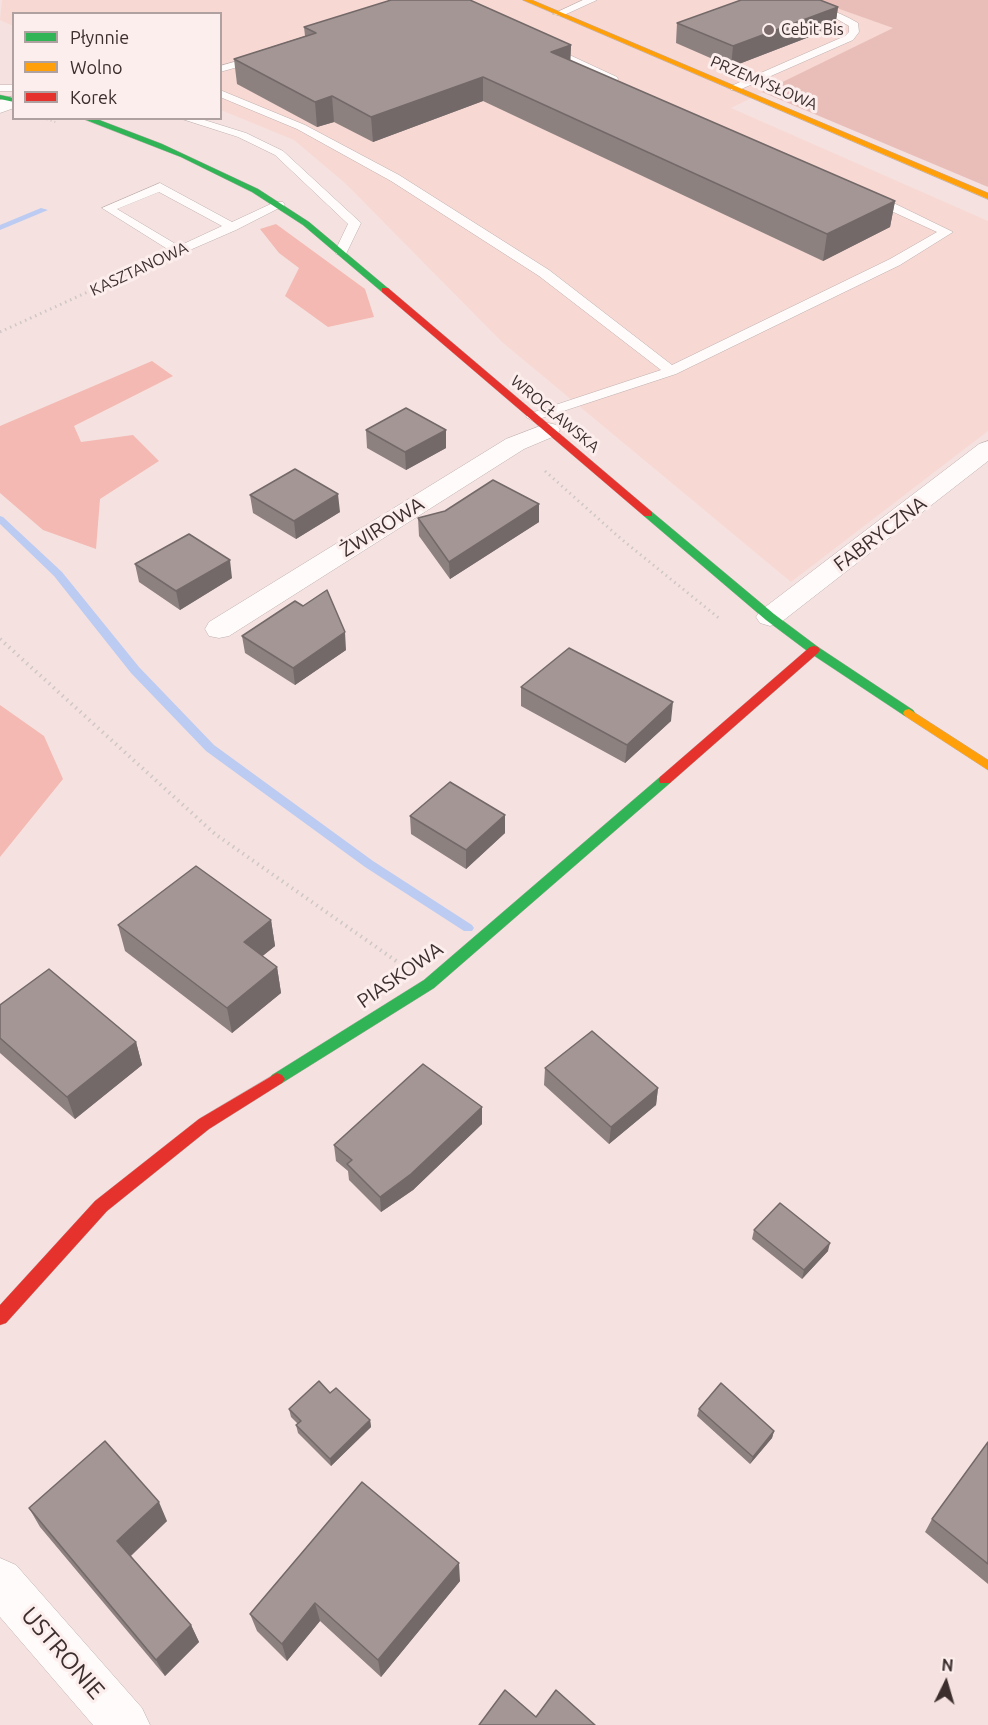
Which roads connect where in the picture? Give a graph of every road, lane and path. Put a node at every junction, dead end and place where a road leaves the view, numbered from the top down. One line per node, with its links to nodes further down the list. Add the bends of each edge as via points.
1 (526, 0): 4 (street, PRZEMYSŁOWA)
2 (592, 0): 4 (lane)
3 (789, 0): 9 (lane, via 841,17 854,25 854,32 832,46)
4 (558, 14): 9 (street, PRZEMYSŁOWA)
5 (539, 44): 8 (lane)
6 (265, 56): 7 (lane)
7 (222, 68)
8 (621, 82)
9 (735, 88): 14 (street, PRZEMYSŁOWA)
10 (222, 94): 21 (lane, via 301,127 395,178 544,273)
11 (191, 120): 18 (lane, via 242,135 279,153 355,223)
12 (106, 121): 15 (street, WROCŁAWSKA, via 185,156)
13 (852, 188): 21 (lane, via 947,232 895,262)
14 (988, 196)
15 (279, 205): 16 (lane, KASZTANOWA); 18 (street, WROCŁAWSKA)
16 (232, 227): 17 (lane, KASZTANOWA); 17 (lane, via 160,187 108,208)
17 (178, 251): 19 (lane, KASZTANOWA)
18 (341, 251): 22 (street, WROCŁAWSKA)
19 (160, 260): 20 (path, KASZTANOWA)
20 (0, 332)
21 (671, 371): 22 (lane)
22 (540, 424): 24 (street, WROCŁAWSKA); 25 (street, ŻWIROWA, via 515,444)
23 (988, 449): 24 (street, FABRYCZNA)
24 (770, 618): 27 (street, WROCŁAWSKA)
25 (219, 629)
26 (0, 639): 29 (path, via 215,834)
27 (813, 650): 28 (street, WROCŁAWSKA); 29 (street, PIASKOWA)
28 (988, 766)
29 (429, 984): 30 (street, PIASKOWA, via 204,1124 101,1206)
30 (0, 1317)
31 (0, 1581): 32 (street, USTRONIE)
32 (125, 1725)

